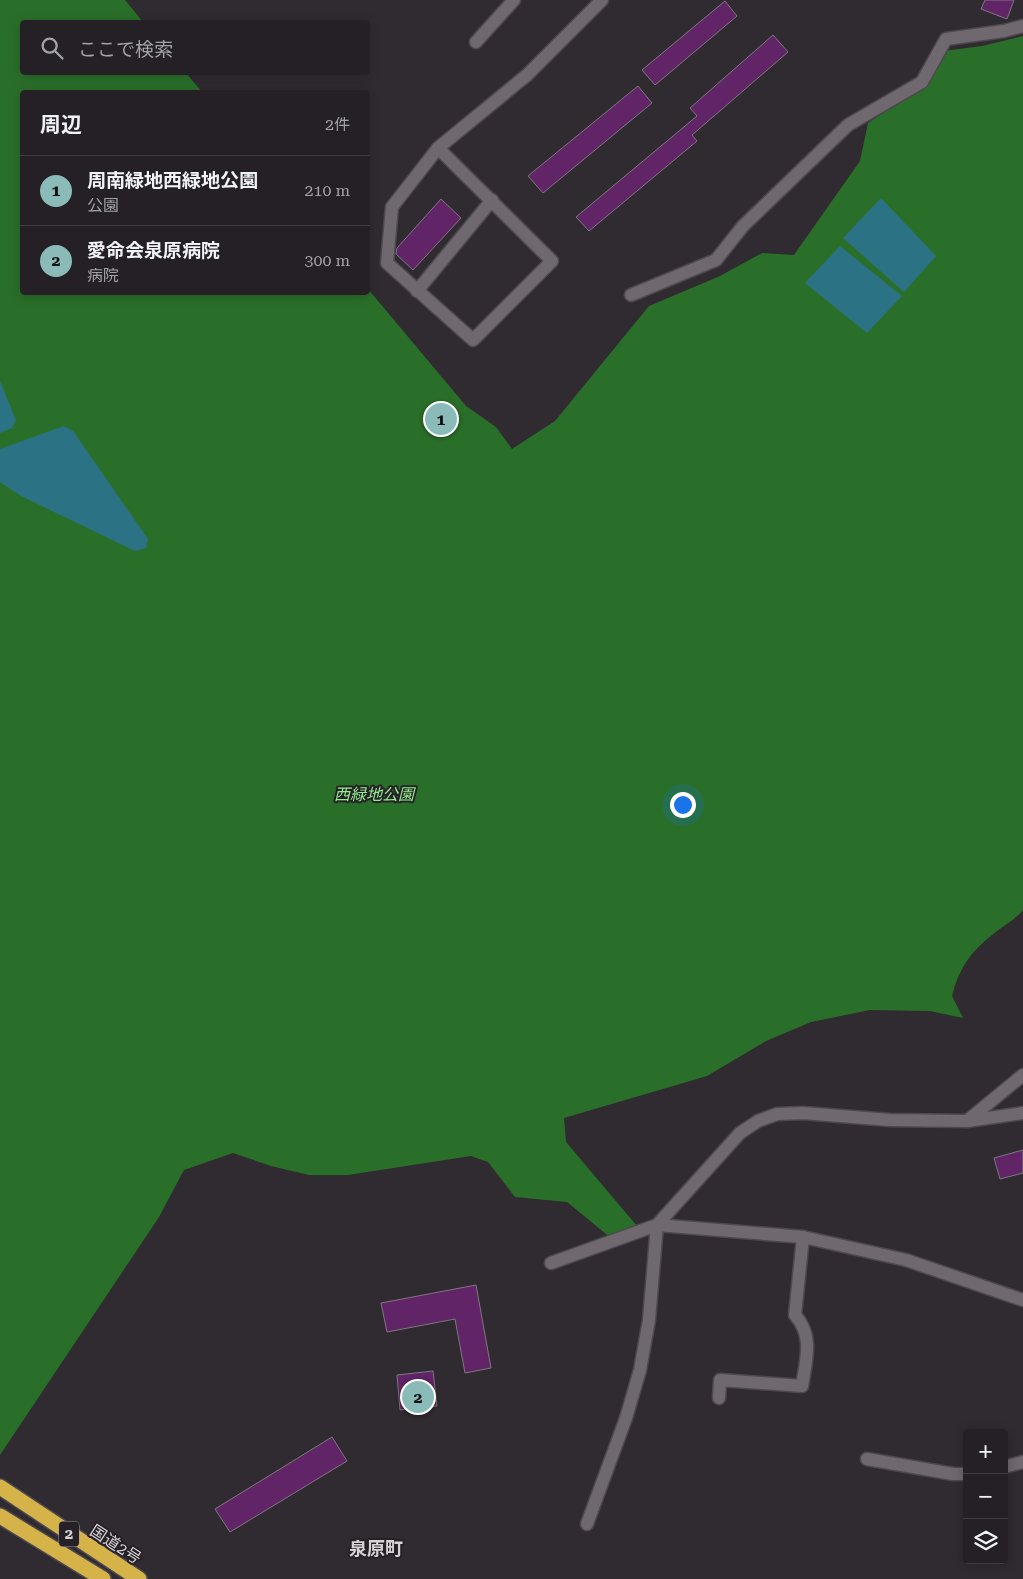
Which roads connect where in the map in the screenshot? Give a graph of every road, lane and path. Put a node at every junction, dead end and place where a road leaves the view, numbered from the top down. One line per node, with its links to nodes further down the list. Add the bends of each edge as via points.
1 (514, 0): 4 (street)
2 (602, 0): 5 (street, via 527,75)
3 (1023, 26): 8 (street, via 946,38 922,82 848,125 743,226 716,260)
4 (476, 42)
5 (438, 148): 6 (street); 7 (street, via 392,207 387,264)
6 (492, 200): 7 (street); 7 (street, via 552,261 473,340)
7 (417, 291)
8 (631, 295)
9 (1023, 1075): 11 (street)
10 (1023, 1113): 11 (street)
11 (967, 1121): 12 (street, via 777,1114 740,1133 668,1210)
12 (658, 1225): 13 (street); 14 (street); 23 (street, via 649,1320 640,1370)
13 (803, 1237): 15 (street, via 906,1260); 16 (street, via 795,1315 804,1324 809,1340 802,1386 720,1380)
14 (551, 1263)
15 (1023, 1300)
16 (719, 1398)
17 (867, 1459): 20 (street)
18 (1023, 1462): 19 (street)
19 (1008, 1466)
20 (963, 1474)
21 (0, 1488): 25 (highway, 国道2号 / 2)
22 (0, 1516): 24 (highway, 2)
23 (587, 1524)
24 (103, 1579)
25 (138, 1579)

